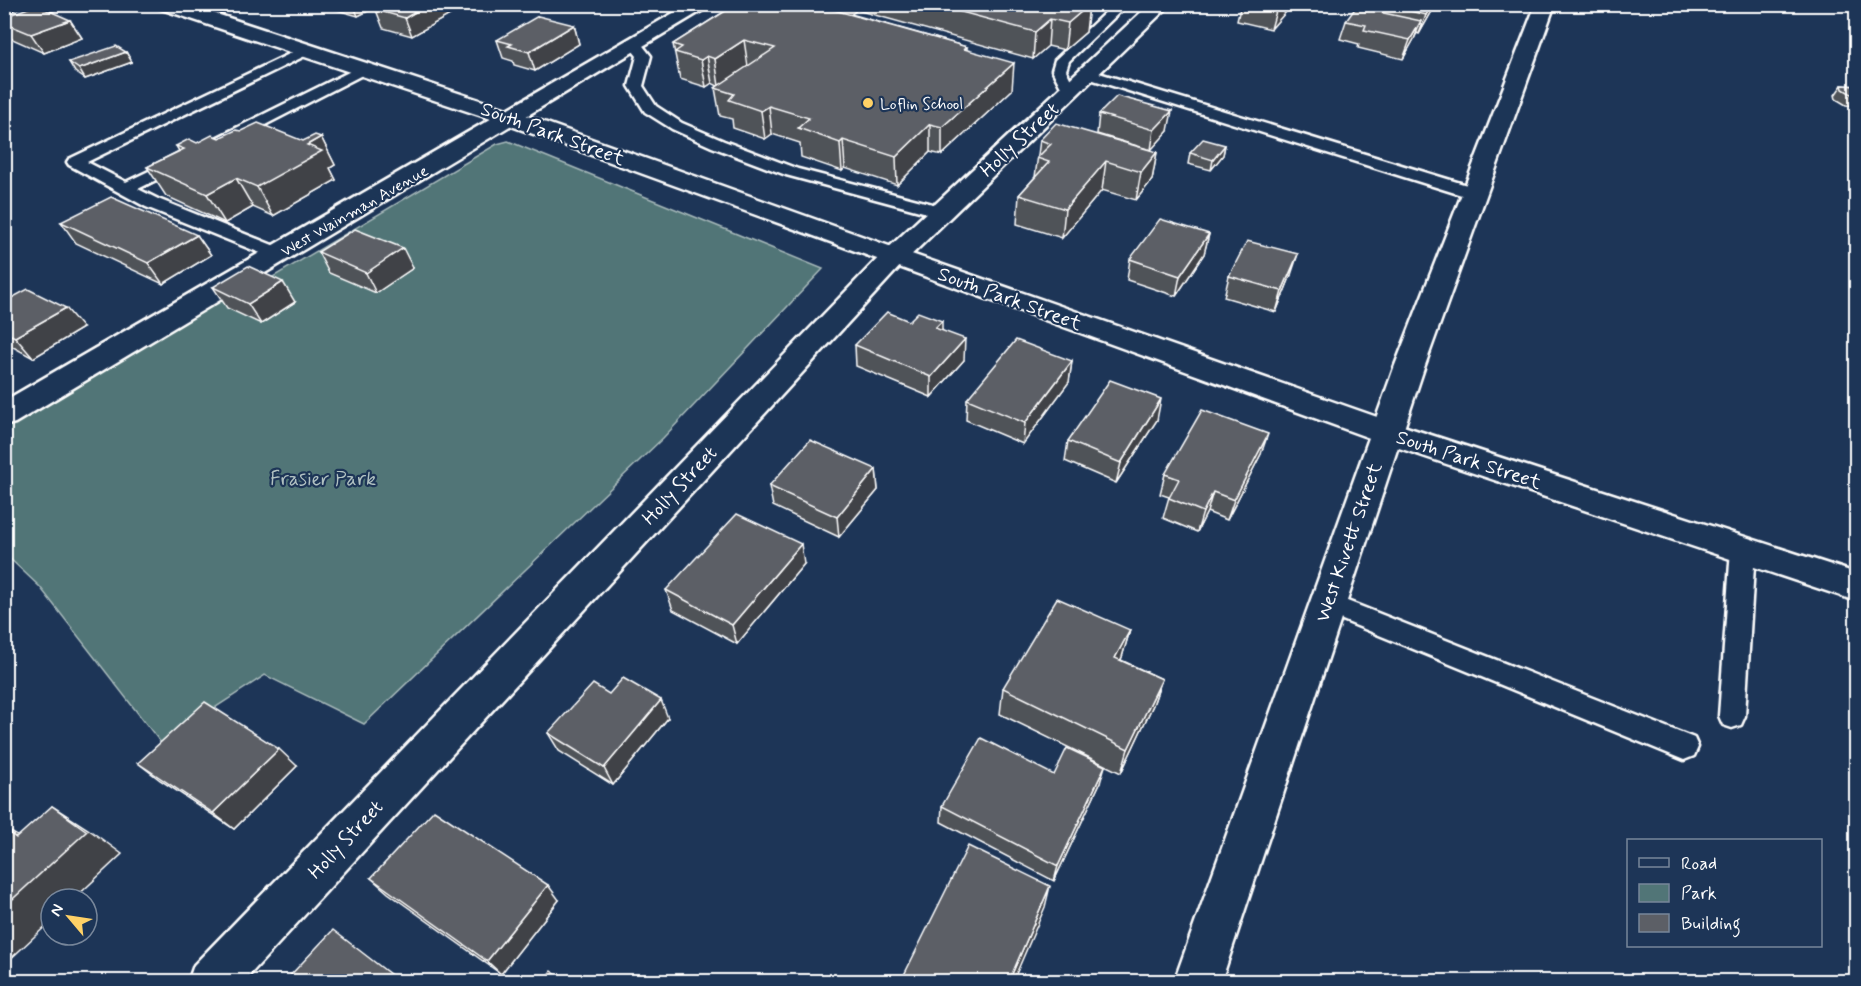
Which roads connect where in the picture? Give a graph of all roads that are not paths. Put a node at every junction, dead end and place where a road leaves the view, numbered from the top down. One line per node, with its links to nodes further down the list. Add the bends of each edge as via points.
1 (49, 4): 8 (street)
2 (165, 4): 7 (street, South Park Street)
3 (704, 4): 9 (street, West Wainman Avenue)
4 (1122, 4): 12 (lane, via 1062,60 1059,70)
5 (1162, 4): 12 (street, Holly Street)
6 (1546, 4): 15 (street, West Kivett Street)
7 (201, 9): 10 (street, South Park Street)
8 (4, 22)
9 (634, 45): 13 (street, West Wainman Avenue); 16 (lane, via 644,56 636,86 650,109 677,126 792,172)
10 (306, 50): 11 (street, South Park Street); 14 (lane, via 75,162)
11 (363, 69): 13 (street, South Park Street); 14 (lane)
12 (1079, 83): 15 (lane); 16 (street, Holly Street)
13 (511, 118): 17 (street, West Wainman Avenue); 18 (street, South Park Street)
14 (125, 189): 17 (lane)
15 (1474, 193): 20 (street, West Kivett Street)
16 (942, 212): 18 (street, Holly Street)
17 (279, 254): 19 (street, West Wainman Avenue)
18 (894, 257): 20 (street, South Park Street); 26 (street, Holly Street)
19 (4, 415)
20 (1386, 432): 21 (street, South Park Street); 23 (street, West Kivett Street)
21 (1743, 549): 22 (street, South Park Street); 24 (lane)
22 (1857, 587)
23 (1327, 603): 25 (lane); 27 (street, West Kivett Street)
24 (1732, 716)
25 (1684, 747)
26 (211, 981)
27 (1197, 981)

